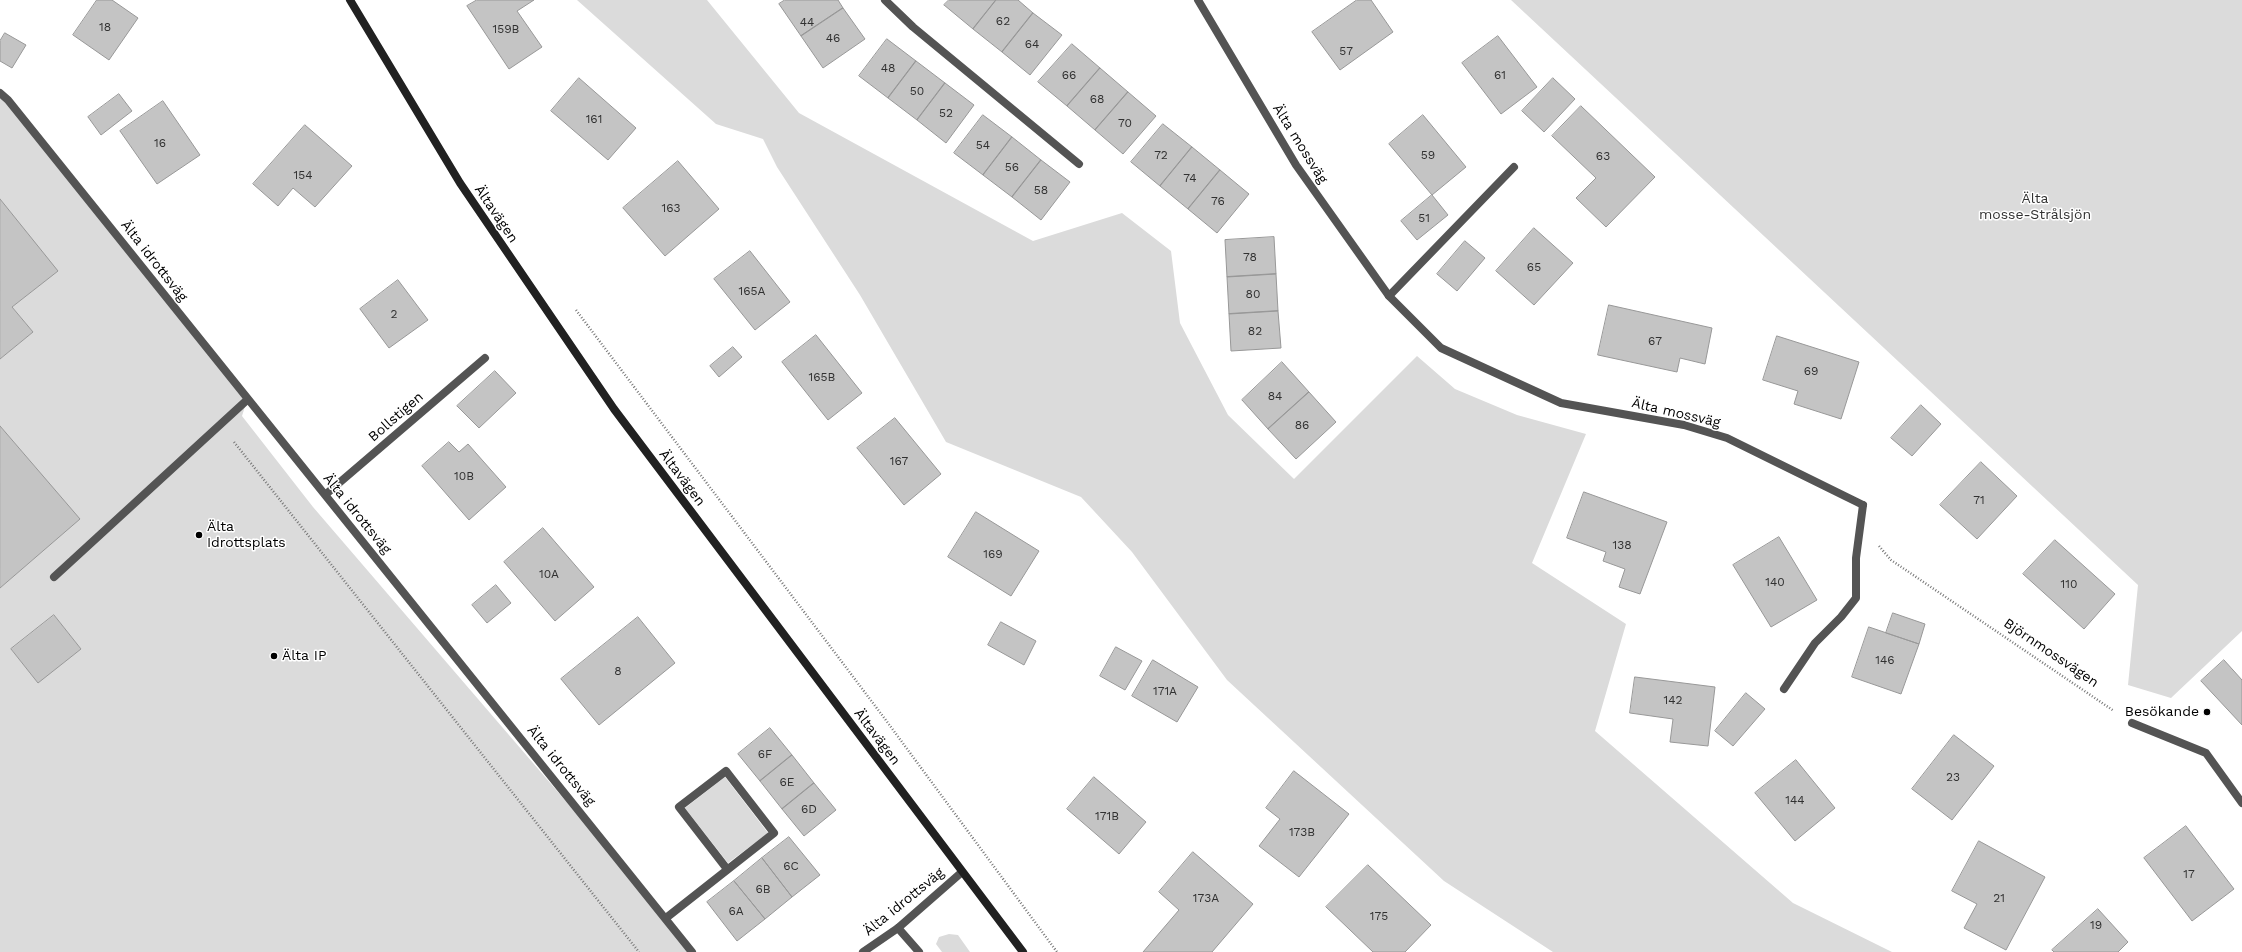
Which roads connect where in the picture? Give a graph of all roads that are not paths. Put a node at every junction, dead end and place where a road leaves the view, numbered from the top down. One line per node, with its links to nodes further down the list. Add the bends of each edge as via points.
1 (350, 0): 17 (main road, Ältavägen, via 460,183 614,409)
2 (885, 0): 4 (street)
3 (1198, 0): 8 (street, Älta mossväg, via 1296,166)
4 (894, 2): 6 (street, via 913,26)
5 (0, 93): 10 (street, Älta idrottsväg, via 73,180)
6 (1079, 164)
7 (1514, 167): 8 (street)
8 (1389, 296): 13 (street, Älta mossväg, via 1441,348 1561,403 1684,425 1727,438 1862,505 1856,558 1856,598 1815,643)
9 (485, 358): 11 (street, Bollstigen)
10 (248, 400): 11 (street, Älta idrottsväg); 12 (street)
11 (325, 495): 18 (street, Älta idrottsväg)
12 (54, 577)
13 (1784, 689)
14 (2132, 723): 15 (street, via 2206,753)
15 (2242, 803)
16 (727, 869): 16 (street, via 774,833 726,771 679,807); 18 (street)
17 (962, 872): 19 (street, Älta idrottsväg); 23 (main road, Ältavägen)
18 (666, 918): 20 (street, Älta idrottsväg)
19 (898, 928): 21 (street, Älta idrottsväg); 22 (street)
20 (692, 952)
21 (863, 952)
22 (919, 952)
23 (1023, 952)

